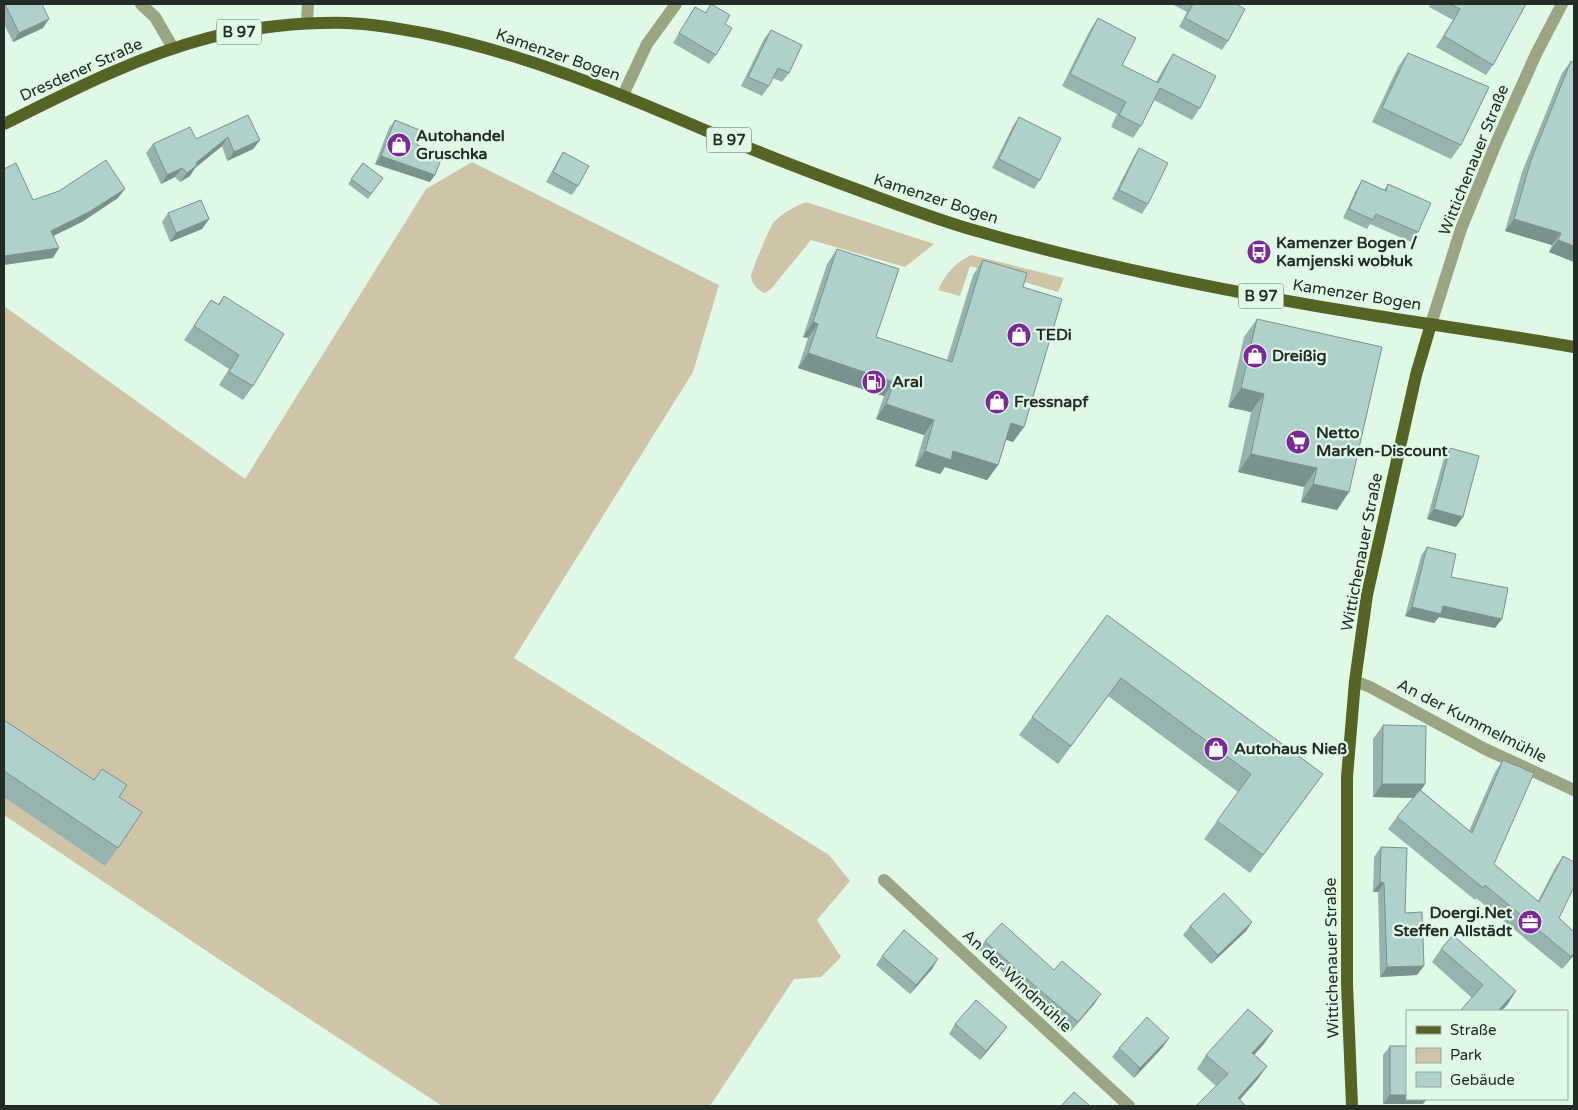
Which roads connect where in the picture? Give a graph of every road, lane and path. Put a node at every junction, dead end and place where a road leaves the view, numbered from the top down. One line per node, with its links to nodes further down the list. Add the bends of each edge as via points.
1 (141, 4): 6 (street, Dresdener Straße, via 155,17)
2 (308, 4): 5 (street)
3 (676, 4): 7 (street, via 647,44)
4 (1562, 4): 9 (street, Wittichenauer Straße, via 1490,158 1462,229)
5 (307, 23): 6 (main road, Dresdener Straße / B 97, via 227,34); 7 (main road, Kamenzer Bogen / B 97, via 350,23 403,29 462,41)
6 (173, 48): 8 (main road, Dresdener Straße / B 97, via 141,59)
7 (623, 95): 9 (main road, Kamenzer Bogen / B 97, via 791,165 912,210 1013,241 1150,274)
8 (4, 124)
9 (1431, 324): 10 (main road, Kamenzer Bogen / B 97); 11 (main road, Wittichenauer Straße, via 1416,375 1367,595)
10 (1574, 347)
11 (1355, 681): 12 (street, An der Kummelmühle, via 1486,749); 15 (main road, Wittichenauer Straße, via 1347,777 1347,984)
12 (1574, 790)
13 (884, 880): 14 (street, An der Windmühle)
14 (1128, 1106)
15 (1352, 1106)

